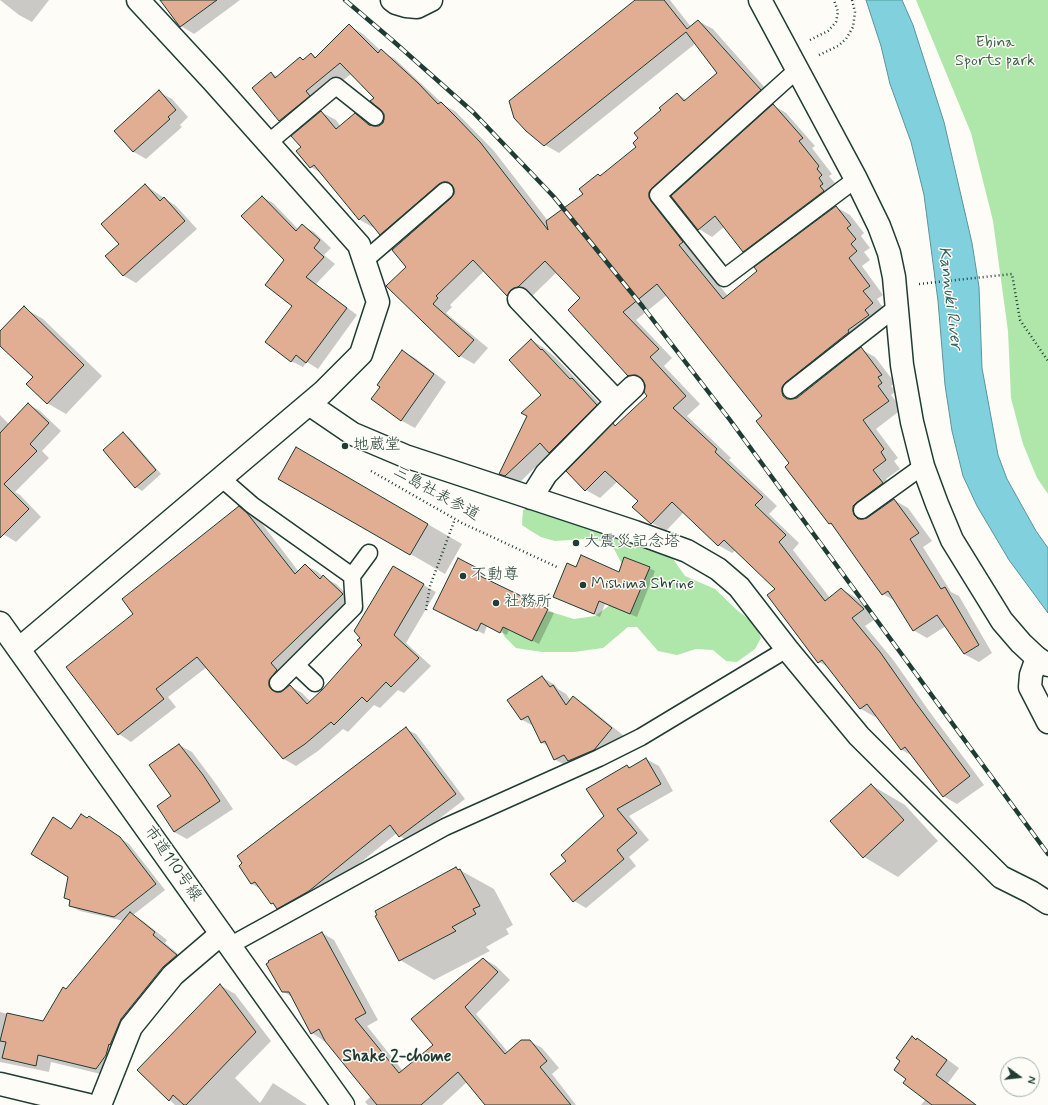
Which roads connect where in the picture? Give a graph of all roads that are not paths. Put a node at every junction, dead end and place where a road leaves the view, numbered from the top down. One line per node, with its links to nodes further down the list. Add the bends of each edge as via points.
1 (138, 0): 7 (street)
2 (392, 0): 3 (street, via 406,6 417,7)
3 (431, 0)
4 (760, 0): 5 (street)
5 (806, 64): 8 (street); 8 (lane, via 658,195 724,278)
6 (375, 116): 7 (lane, via 336,86)
7 (268, 144): 10 (street, via 359,245)
8 (856, 179): 12 (street, via 889,253)
9 (445, 191): 10 (lane)
10 (364, 261): 16 (street, via 378,302 361,354)
11 (519, 299): 15 (street)
12 (897, 308): 14 (lane); 17 (street, via 902,366)
13 (633, 387): 15 (street)
14 (790, 390)
15 (617, 402): 19 (street, via 546,474)
16 (309, 404): 18 (street); 19 (street, via 353,434 405,456)
17 (923, 466): 20 (lane); 26 (street, via 952,540 1002,621)
18 (221, 478): 22 (lane, via 252,505); 25 (street)
19 (531, 498): 24 (street, via 687,551 718,569 739,587)
20 (862, 510)
21 (369, 553): 22 (lane)
22 (352, 576): 27 (lane, via 354,607)
23 (0, 623): 25 (street, 市道110号線)
24 (786, 648): 31 (street, via 859,736 979,856 1001,877); 32 (lane, via 642,737 444,827)
25 (19, 649): 32 (street, 市道110号線)
26 (1043, 662): 30 (street, via 1031,675 1030,687)
27 (296, 665): 28 (lane); 29 (lane)
28 (278, 683)
29 (315, 683)
30 (1048, 722)
31 (1048, 903)
32 (225, 940): 35 (street, via 173,975 131,1027); 36 (street, 市道110号線)
33 (0, 1084): 34 (street)
34 (88, 1105)
35 (100, 1105)
36 (343, 1105)

